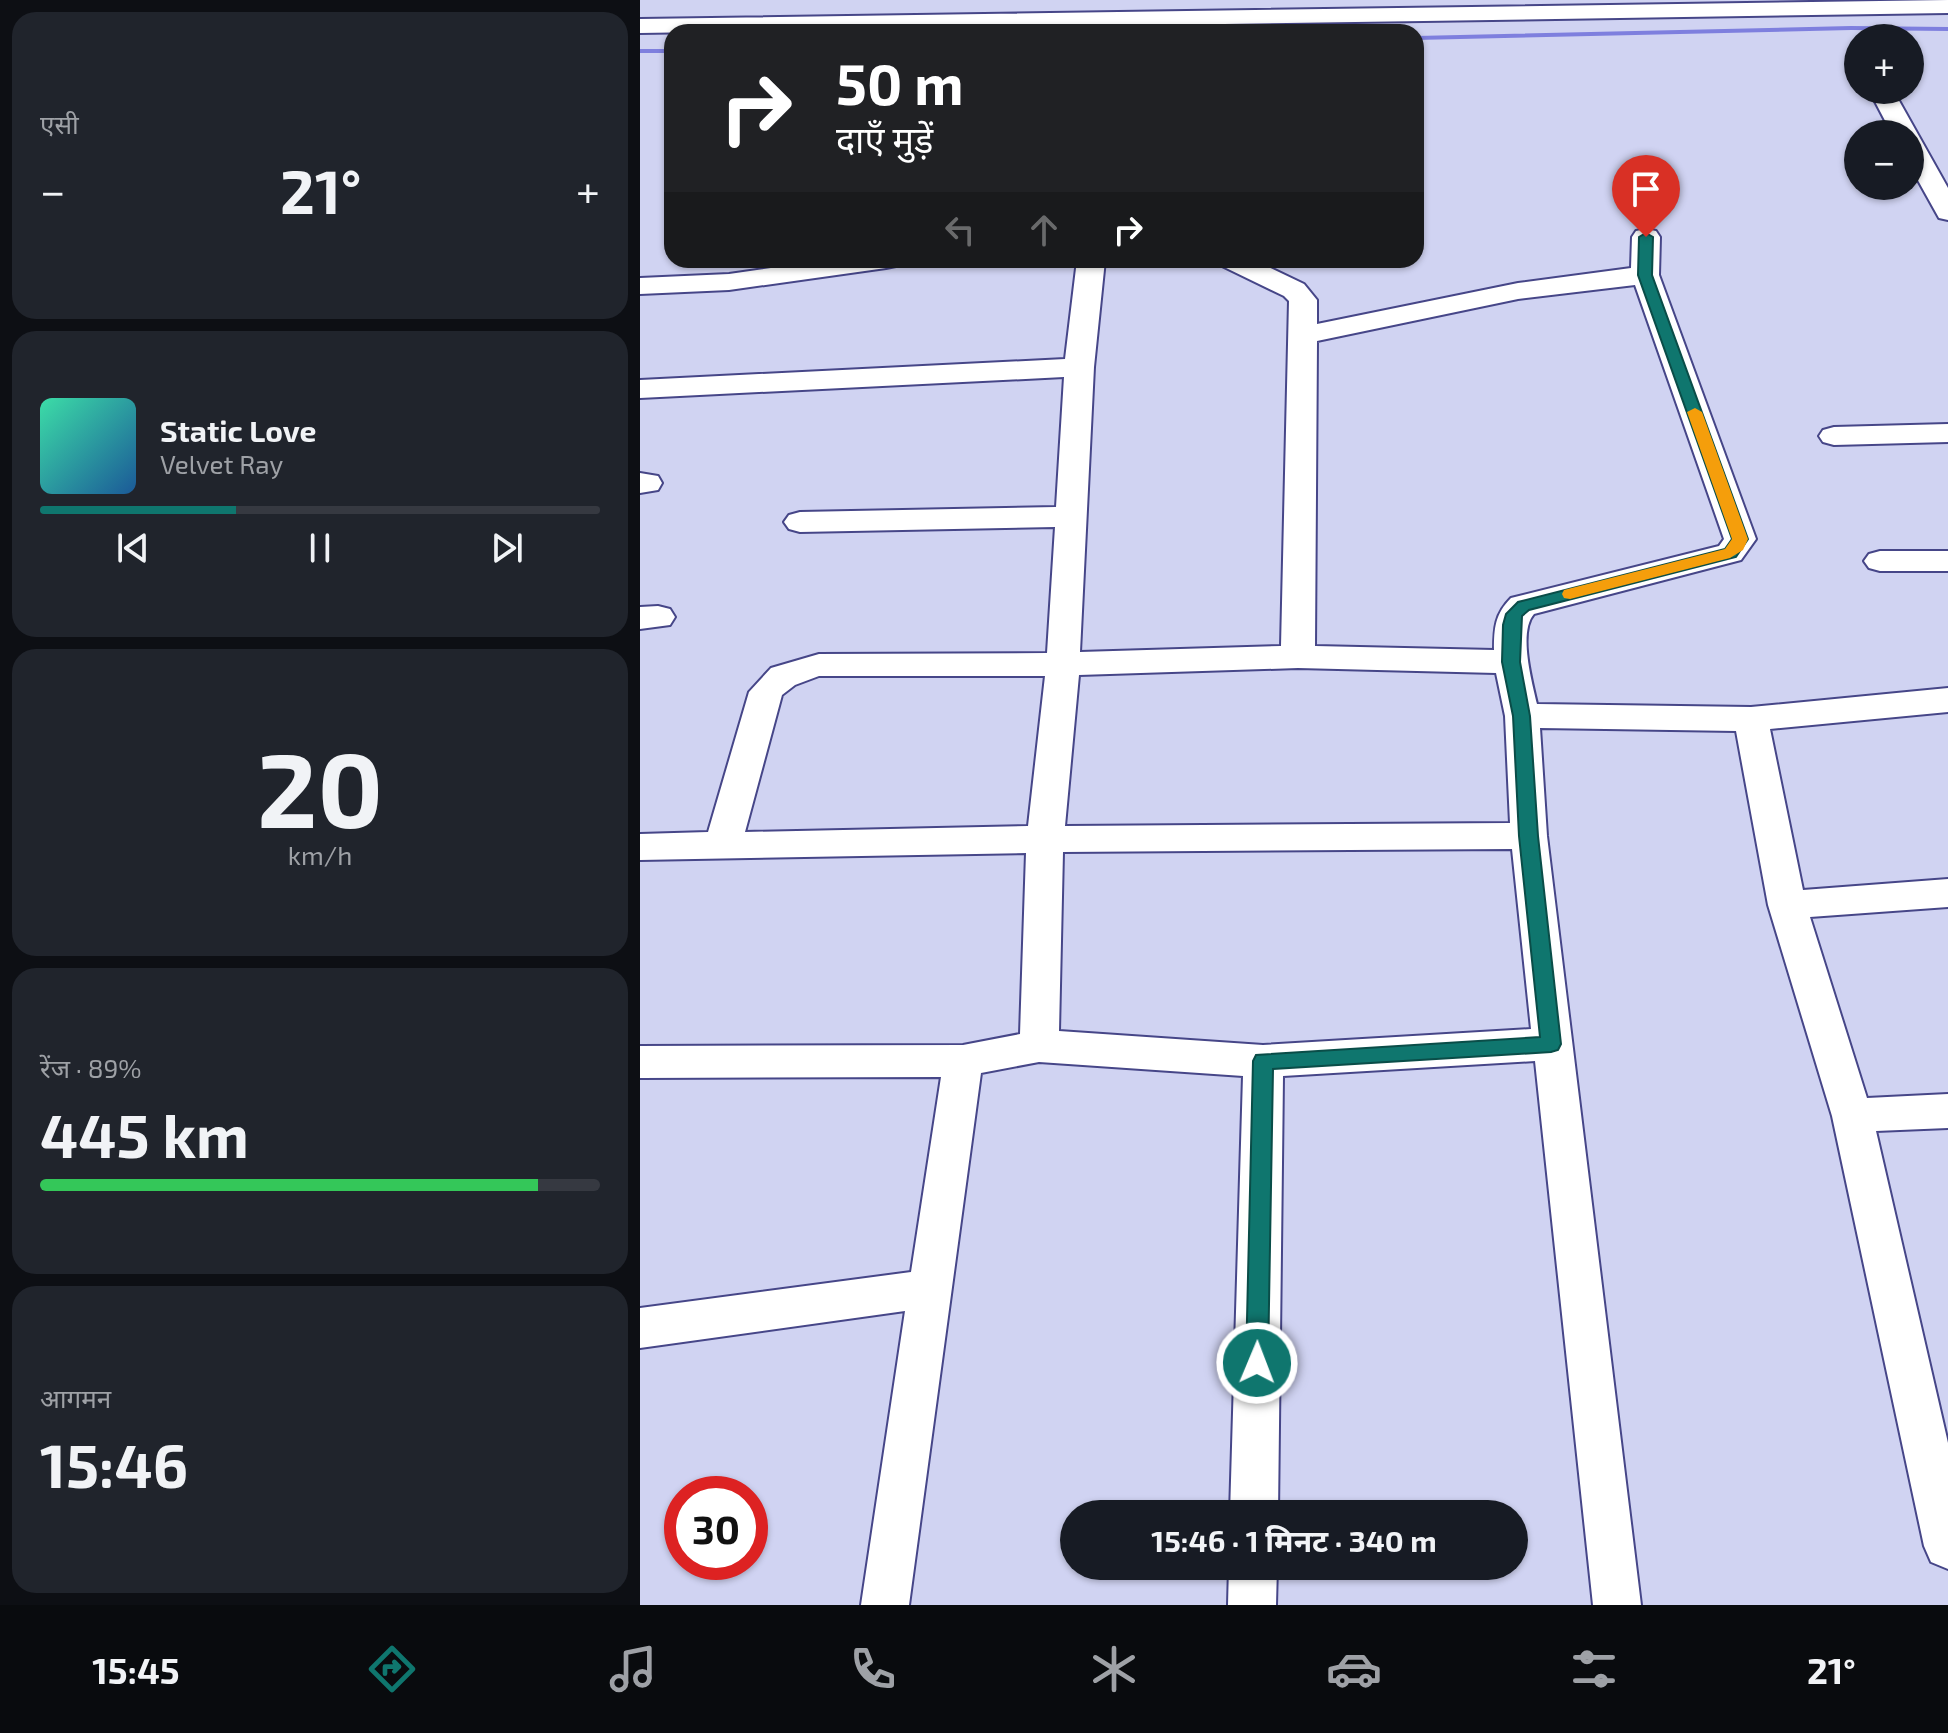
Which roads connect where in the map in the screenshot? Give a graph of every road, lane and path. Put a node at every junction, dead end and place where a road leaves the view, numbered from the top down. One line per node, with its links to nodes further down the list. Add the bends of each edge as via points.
1 (657, 0): 4 (street)
2 (1948, 6): 3 (street)
3 (1198, 24)
4 (647, 26)
5 (1924, 168): 6 (street)
6 (1948, 212)
7 (1646, 237): 11 (street)
8 (829, 268): 12 (street, via 729,282)
9 (1090, 268): 14 (street)
10 (1249, 268): 13 (street, via 1294,290 1303,300)
11 (1645, 275): 13 (street, via 1518,291); 23 (street, via 1740,539 1730,553 1523,606 1511,625)
12 (640, 286)
13 (1303, 335): 22 (street)
14 (1079, 367): 15 (street); 18 (street)
15 (640, 389)
16 (1948, 433): 17 (street)
17 (1834, 436)
18 (1073, 517): 19 (street); 24 (street)
19 (800, 522)
20 (1880, 561): 21 (street)
21 (1948, 561)
22 (1298, 657): 23 (street); 24 (street)
23 (1511, 662): 26 (street)
24 (1063, 664): 29 (street); 31 (street, via 819,665 790,672 766,692)
25 (1948, 700): 27 (street)
26 (1522, 716): 27 (street); 28 (street)
27 (1751, 719): 33 (street)
28 (1529, 836): 29 (street); 34 (street)
29 (1045, 839): 31 (street); 35 (street)
30 (640, 847): 31 (street)
31 (722, 847)
32 (1948, 893): 33 (street)
33 (1787, 905): 40 (street)
34 (1551, 1044): 37 (street); 48 (street)
35 (1039, 1046): 36 (street); 37 (street)
36 (963, 1061): 38 (street); 41 (street)
37 (1263, 1061): 43 (street)
38 (640, 1062)
39 (1948, 1111): 40 (street)
40 (1852, 1116): 44 (street)
41 (931, 1288): 42 (street); 46 (street)
42 (640, 1328)
43 (1254, 1500)
44 (1948, 1546)
45 (1253, 1580): 47 (street)
46 (885, 1605)
47 (1252, 1605)
48 (1617, 1605)

